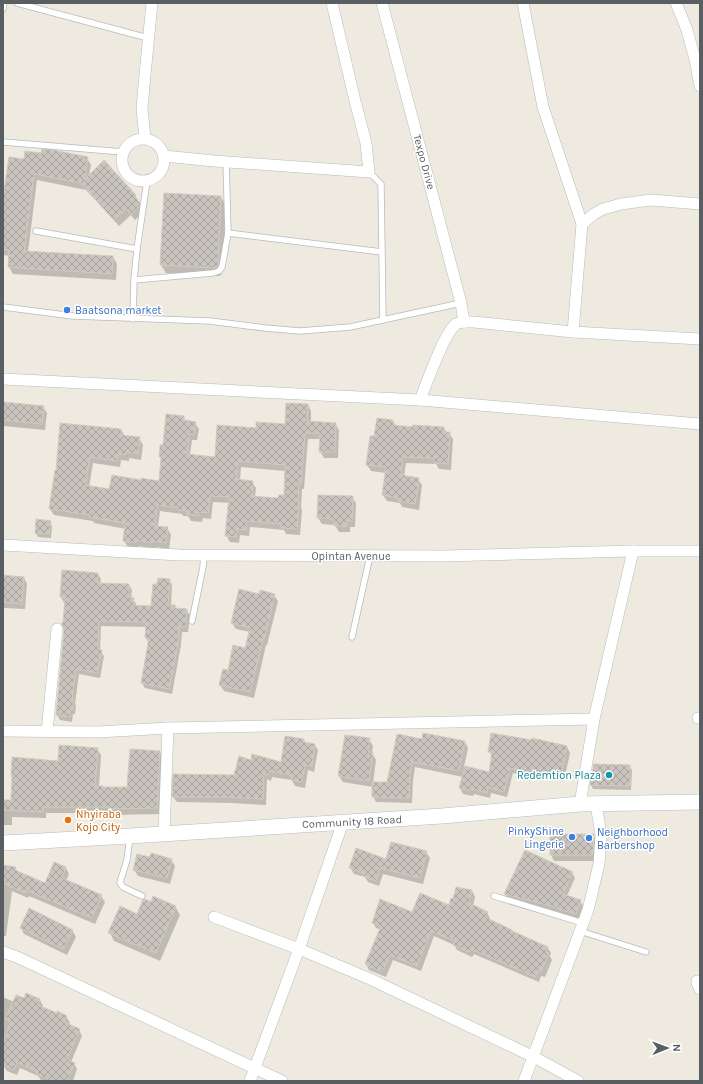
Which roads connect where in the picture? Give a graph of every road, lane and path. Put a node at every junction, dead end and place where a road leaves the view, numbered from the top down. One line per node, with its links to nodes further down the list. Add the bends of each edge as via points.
1 (4, 3): 8 (lane)
2 (17, 3): 9 (lane)
3 (152, 3): 9 (street)
4 (332, 3): 16 (street, via 366,143)
5 (382, 3): 25 (street, Texpo Drive)
6 (523, 3): 19 (street, via 543,107)
7 (676, 3): 10 (street, via 687,30)
8 (3, 9)
9 (148, 38): 11 (street, via 142,109)
10 (700, 86)
11 (145, 138): 13 (street, via 134,140); 14 (street, via 159,146)
12 (3, 142): 13 (lane)
13 (123, 152): 17 (street, via 122,164 126,174 136,180)
14 (164, 156): 15 (street); 17 (street, via 161,172)
15 (226, 161): 16 (street); 21 (lane)
16 (369, 172): 23 (lane, via 381,184)
17 (147, 181): 22 (lane)
18 (700, 204): 19 (street, via 651,200 621,204 599,212)
19 (582, 224): 30 (street)
20 (36, 231): 22 (lane)
21 (228, 233): 23 (lane); 24 (lane, via 222,267 214,274)
22 (137, 249): 24 (lane)
23 (382, 252): 28 (lane)
24 (134, 280): 27 (lane)
25 (461, 303): 28 (lane); 29 (street, Texpo Drive)
26 (3, 307): 27 (lane, via 73,316)
27 (133, 319): 28 (lane, via 210,321 300,331 350,327)
28 (383, 320)
29 (464, 322): 30 (street); 33 (street, via 457,323 451,329)
30 (573, 332): 31 (street)
31 (700, 339)
32 (3, 379): 33 (street)
33 (420, 400): 34 (street)
34 (700, 424)
35 (3, 545): 38 (street, Opintan Avenue)
36 (634, 551): 37 (street, Opintan Avenue); 39 (street, Opintan Avenue); 43 (street)
37 (700, 551)
38 (204, 555): 39 (street, Opintan Avenue); 40 (lane)
39 (370, 556): 42 (lane)
40 (192, 621)
41 (57, 629): 46 (street)
42 (352, 637)
43 (594, 719): 44 (street); 48 (street)
44 (168, 728): 46 (street); 51 (street)
45 (3, 731): 46 (street)
46 (47, 732)
47 (700, 802): 49 (main road, Community 18 Road)
48 (580, 804): 49 (main road, Community 18 Road); 50 (main road, Community 18 Road)
49 (596, 804): 57 (street, via 601,835 599,864 588,910)
50 (343, 822): 51 (main road, Community 18 Road); 58 (street)
51 (164, 834): 52 (main road, Community 18 Road)
52 (130, 836): 53 (main road, Community 18 Road); 54 (lane, via 127,860 120,883)
53 (3, 843)
54 (142, 896)
55 (494, 896): 57 (lane)
56 (214, 916): 58 (street)
57 (581, 927): 60 (lane); 63 (street)
58 (299, 949): 63 (street, via 370,979); 64 (street)
59 (3, 952): 64 (street)
60 (646, 952)
61 (700, 981): 62 (street, via 697,981)
62 (700, 989)
63 (534, 1057): 67 (street); 68 (street)
64 (255, 1068): 65 (street); 66 (street)
65 (250, 1081)
66 (282, 1081)
67 (524, 1081)
68 (578, 1081)

